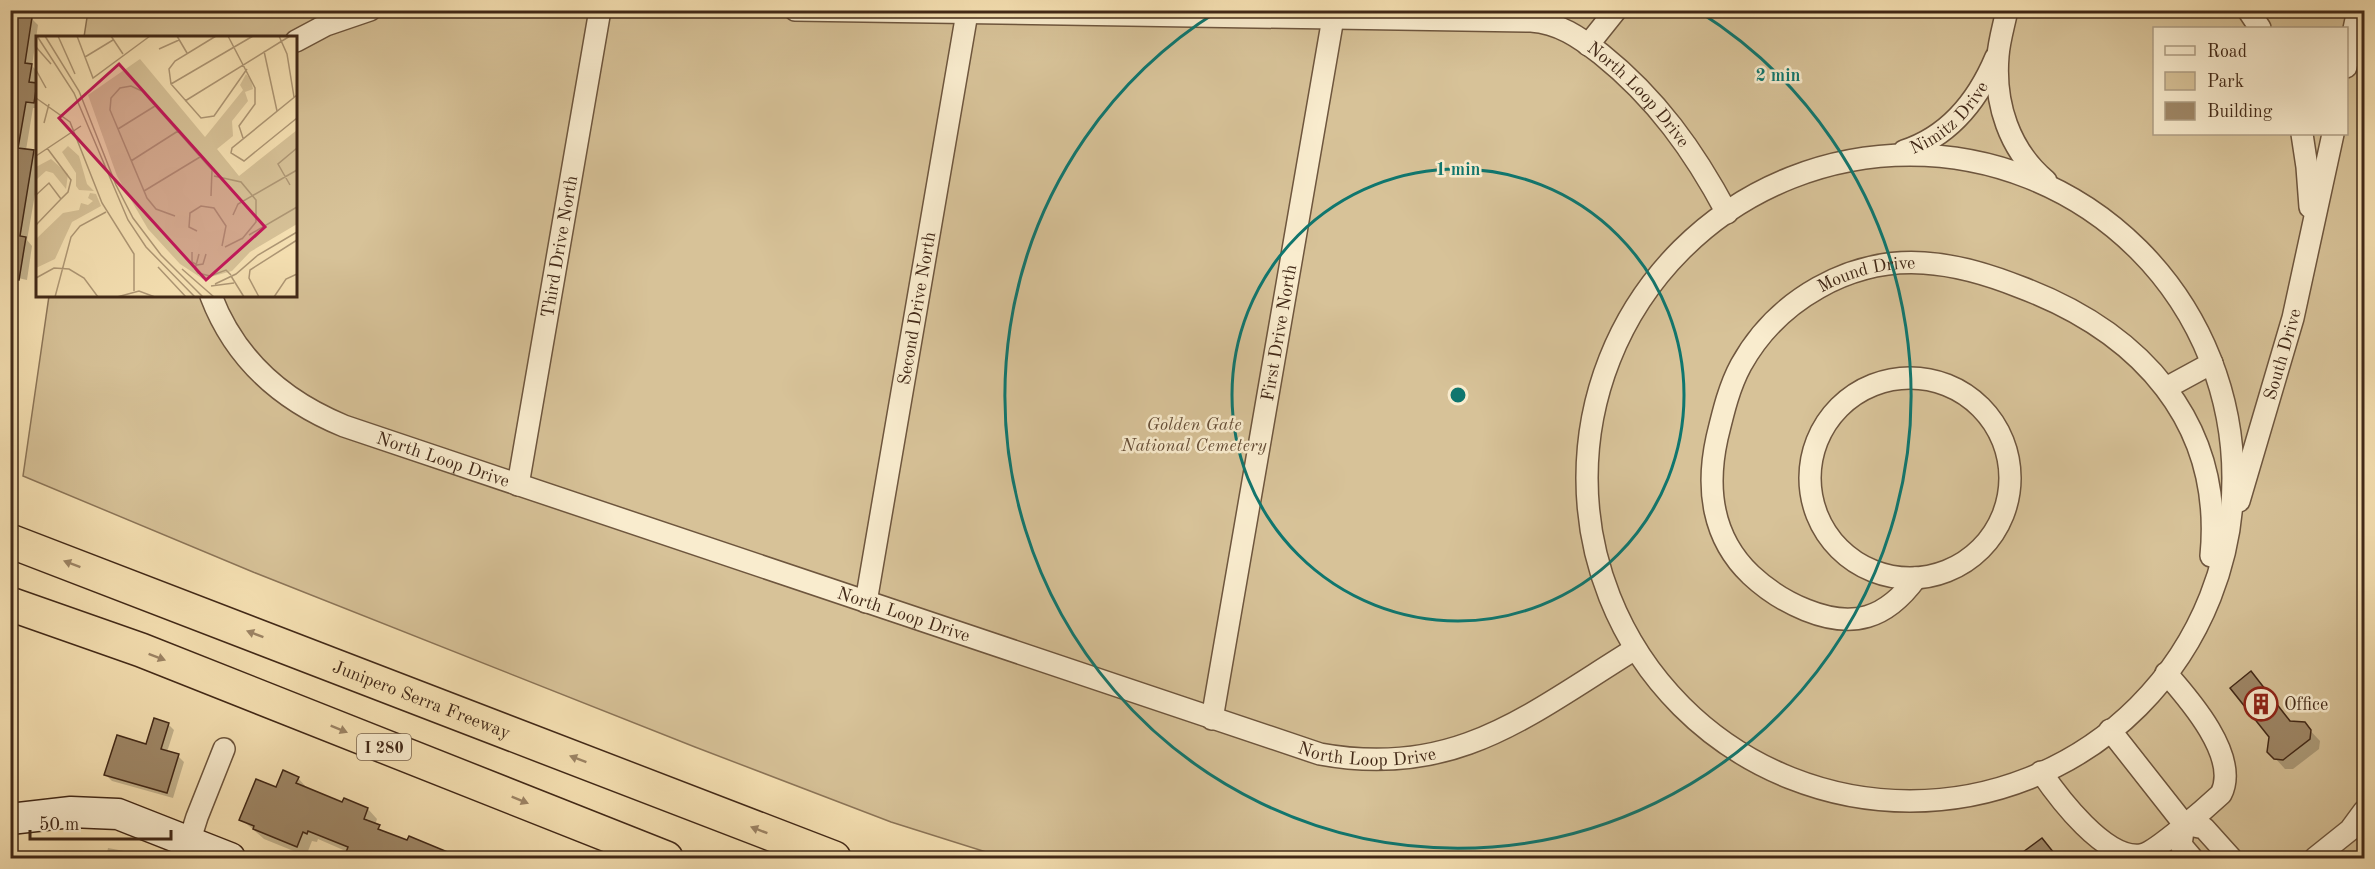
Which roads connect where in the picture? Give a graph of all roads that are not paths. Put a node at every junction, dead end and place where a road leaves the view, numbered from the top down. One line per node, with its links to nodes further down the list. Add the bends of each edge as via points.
1 (370, 10): 11 (street, via 326,25)
2 (600, 10): 24 (street, Third Drive North)
3 (795, 10): 8 (street, North Loop Drive)
4 (1616, 10): 12 (street)
5 (2007, 10): 13 (street, Nimitz Drive)
6 (2248, 10): 10 (street)
7 (2358, 10): 14 (street)
8 (967, 13): 9 (street, North Loop Drive); 28 (street, Second Drive North)
9 (1333, 18): 12 (street, North Loop Drive, via 1542,22 1560,27); 35 (street, First Drive North)
10 (2259, 27)
11 (297, 40)
12 (1588, 45): 19 (street, North Loop Drive, via 1628,78 1670,122)
13 (1998, 53): 17 (street, Nimitz Drive, via 1975,96 1947,129 1914,148); 18 (street, Nimitz Drive, via 2001,102 2013,142 2038,174)
14 (2348, 58)
15 (2301, 135): 20 (street, via 2310,204)
16 (2333, 135): 20 (street, South Drive)
17 (1880, 157): 18 (street, via 1970,160 2020,174); 19 (street, via 1833,165 1792,178)
18 (2065, 194): 22 (street, via 2119,232 2151,263 2191,319)
19 (1727, 213): 33 (street, via 1686,246 1649,289 1612,354 1594,414 1586,474 1594,547 1610,600)
20 (2302, 283): 26 (street, South Drive)
21 (212, 297): 24 (street, North Loop Drive, via 246,357 273,385 307,409 344,426)
22 (2211, 363): 23 (street); 26 (street, via 2225,410 2232,459 2229,521)
23 (2166, 388): 27 (street, Mound Drive, via 2133,352 2085,317 2028,290 1958,267 1911,263 1867,269 1827,283 1792,305 1767,328 1748,354 1724,409 1711,483 1714,512 1725,540 1741,565 1774,594 1834,620 1859,619 1883,611); 31 (street, Mound Drive, via 2194,433 2211,494 2212,546)
24 (518, 485): 28 (street, North Loop Drive)
25 (10, 541): 45 (highway, Junipero Serra Freeway, one-way to 25)
26 (2218, 571): 31 (street)
27 (1916, 578): 27 (street, via 1877,573 1844,553 1821,523 1811,485 1815,447 1835,413 1865,390 1903,378 1943,384 1976,402 2000,433 2010,471 2005,510 1985,544 1954,568)
28 (866, 602): 35 (street, North Loop Drive)
29 (10, 604): 32 (highway, I 280)
30 (10, 618): 32 (highway)
31 (2200, 618): 34 (street)
32 (103, 636): 44 (highway, I 280, one-way to 44)
33 (1635, 649): 35 (street, North Loop Drive, via 1494,734 1425,757 1371,761 1320,754); 38 (street, via 1671,696 1710,732 1779,774 1824,790 1892,800 1941,799 1995,789)
34 (2166, 673): 36 (street); 41 (street, via 2205,722 2225,773 2221,794)
35 (1212, 719)
36 (2110, 730): 38 (street); 41 (street)
37 (224, 749): 42 (street)
38 (2041, 772): 41 (street, via 2076,818 2105,842 2127,853 2147,853)
39 (2364, 811): 48 (street, via 2350,830)
40 (10, 819): 42 (street, via 71,812 118,814)
41 (2184, 824): 46 (street, via 2181,845); 47 (street, via 2204,828)
42 (187, 850): 43 (street)
43 (230, 858)
44 (666, 858)
45 (834, 858)
46 (2192, 858)
47 (2231, 858)
48 (2315, 858)

